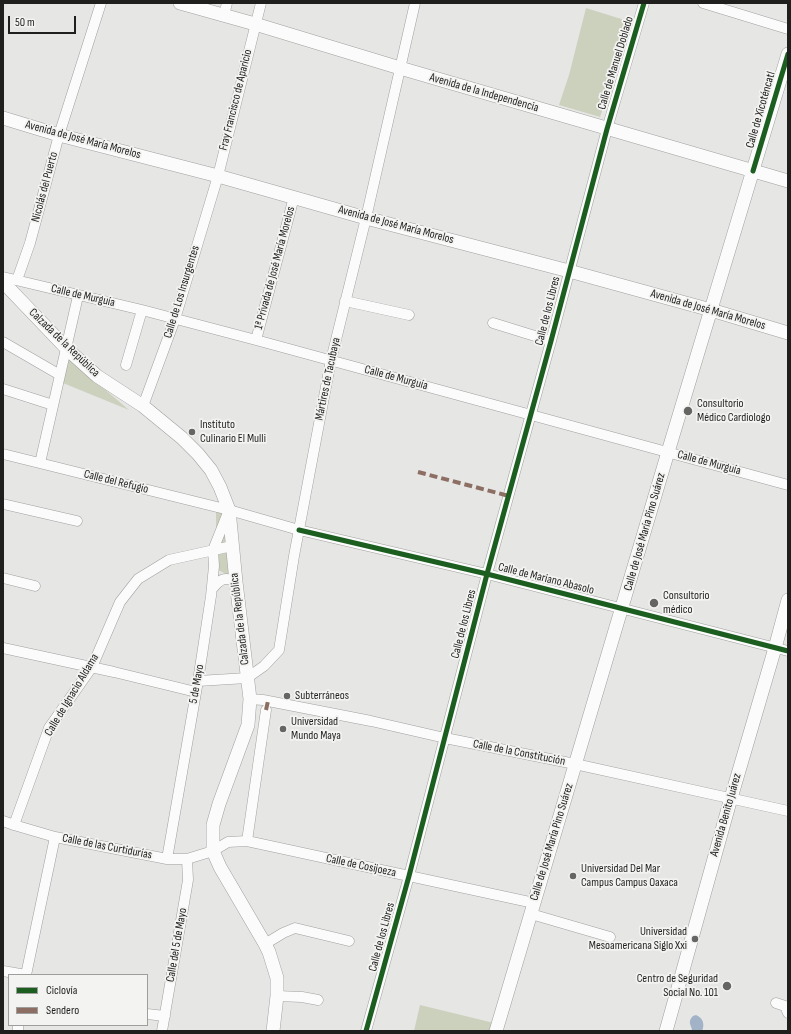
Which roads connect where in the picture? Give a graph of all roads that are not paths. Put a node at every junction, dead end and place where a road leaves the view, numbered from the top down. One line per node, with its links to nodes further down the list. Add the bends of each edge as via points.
1 (101, 3): 14 (street, Nicolás del Puerto)
2 (180, 3): 7 (main road, Avenida de la Independencia)
3 (261, 3): 8 (street, Fray Francisco de Aparicio)
4 (415, 3): 11 (street, Mártires de Tacubaya)
5 (644, 3): 13 (street, Calle de Manuel Doblado)
6 (703, 3): 9 (street)
7 (226, 9): 8 (main road, Avenida de la Independencia)
8 (255, 24): 11 (main road, Avenida de la Independencia); 16 (street, Fray Francisco de Aparicio)
9 (788, 29)
10 (788, 54): 15 (main road, Calle de Xicoténcatl)
11 (400, 68): 13 (main road, Avenida de la Independencia); 19 (street, Mártires de Tacubaya)
12 (3, 118): 14 (main road, Avenida de José María Morelos)
13 (607, 129): 15 (main road, Avenida de la Independencia); 20 (street, Calle de los Libres)
14 (59, 135): 16 (main road, Avenida de José María Morelos); 22 (street, Nicolás del Puerto)
15 (753, 171): 17 (main road, Avenida de la Independencia); 27 (main road, Calle de José María Pino Suárez)
16 (218, 176): 18 (main road, Avenida de José María Morelos); 29 (street, Calle de Los Insurgentes)
17 (788, 181)
18 (294, 197): 19 (main road, Avenida de José María Morelos); 32 (street, 1ª Prívada de José María Morelos)
19 (366, 218): 20 (main road, Avenida de José María Morelos); 25 (street, Mártires de Tacubaya)
20 (569, 271): 27 (main road, Avenida de José María Morelos); 33 (street, Calle de los Libres)
21 (3, 277): 22 (street, Calle de Murguía)
22 (17, 280): 24 (street, Calle de Murguía)
23 (3, 282): 35 (main road, Calzada de la República)
24 (78, 296): 26 (street, Calle de Murguía); 35 (street)
25 (345, 301): 28 (street); 36 (street, Mártires de Tacubaya)
26 (142, 310): 29 (street, Calle de Murguía); 37 (street)
27 (711, 310): 31 (main road, Avenida de José María Morelos); 43 (main road, Calle de José María Pino Suárez)
28 (409, 315)
29 (175, 319): 32 (street, Calle de Murguía); 41 (street, Calle de Los Insurgentes)
30 (494, 323): 33 (street)
31 (788, 333)
32 (256, 340): 36 (street, Calle de Murguía)
33 (551, 341): 42 (street, Calle de los Libres)
34 (3, 342): 38 (street)
35 (66, 349): 38 (street); 41 (main road, Calzada de la República, via 97,376)
36 (331, 360): 42 (street, Calle de Murguía); 50 (street, Mártires de Tacubaya)
37 (126, 365)
38 (60, 375): 40 (street)
39 (3, 389): 40 (street)
40 (53, 405): 45 (street)
41 (143, 406): 48 (main road, Calzada de la República, via 198,454 220,486)
42 (532, 414): 43 (street, Calle de Murguía); 53 (street, Calle de los Libres)
43 (668, 452): 46 (street, Calle de Murguía); 59 (main road, Calle de José María Pino Suárez)
44 (3, 454): 45 (street, Calle del Refugio)
45 (40, 463): 48 (street, Calle del Refugio)
46 (788, 485)
47 (3, 504): 49 (street)
48 (229, 510): 50 (street, Calle de Mariano Abasolo); 51 (main road, Calzada de la República); 52 (street, 5 de Mayo)
49 (77, 521)
50 (299, 530): 53 (street, Calle de Mariano Abasolo); 64 (street, Mártires de Tacubaya, via 279,650 264,666)
51 (232, 546): 52 (street, Calle de Ignacio Aldama); 55 (main road, Calzada de la República)
52 (213, 550): 57 (street, 5 de Mayo); 63 (street, Calle de Ignacio Aldama, via 169,560 138,579 120,602)
53 (487, 574): 59 (street, Calle de Mariano Abasolo); 69 (street, Calle de los Libres)
54 (3, 578): 56 (street)
55 (236, 582): 57 (street, via 223,580); 64 (main road, Calzada de la República)
56 (36, 586)
57 (212, 589): 65 (street, 5 de Mayo)
58 (788, 600): 61 (main road, Avenida Benito Juárez)
59 (622, 608): 61 (street, Calle de Mariano Abasolo); 70 (main road, Calle de José María Pino Suárez)
60 (3, 648): 63 (street)
61 (775, 648): 62 (street, Calle de Mariano Abasolo); 71 (main road, Avenida Benito Juárez)
62 (788, 651)
63 (92, 667): 66 (street); 74 (street, Calle de Ignacio Aldama, via 49,728)
64 (247, 678): 65 (street); 67 (main road, Calzada de la República)
65 (198, 681): 66 (street, 5 de Mayo)
66 (196, 692): 79 (street, 5 de Mayo)
67 (250, 699): 69 (street, Calle de la Constitución, via 371,721); 77 (main road, Calzada de la República, via 248,725 213,825)
68 (266, 710): 76 (street)
69 (445, 738): 70 (street, Calle de la Constitución); 80 (street, Calle de los Libres)
70 (575, 764): 71 (street, Calle de la Constitución); 81 (main road, Calle de José María Pino Suárez)
71 (731, 798): 72 (street, Calle de la Constitución); 98 (main road, Avenida Benito Juárez)
72 (788, 811)
73 (3, 821): 74 (street, Calle de las Curtidurías)
74 (14, 825): 75 (street, Calle de las Curtidurías)
75 (56, 837): 79 (street, Calle de las Curtidurías); 87 (street)
76 (248, 841): 77 (street, Calle de Cosijoeza, via 228,842); 80 (street, Calle de Cosijoeza)
77 (213, 851): 78 (street, Calle de las Curtidurías); 84 (main road, Calzada de la República)
78 (187, 858): 79 (street, Calle de las Curtidurías); 93 (street, Calle del 5 de Mayo, via 188,880)
79 (167, 859)
80 (409, 876): 81 (street, Calle de Cosijoeza); 96 (street, Calle de los Libres)
81 (532, 908): 82 (street, Calle de Cosijoeza); 97 (main road, Calle de José María Pino Suárez)
82 (610, 937)
83 (349, 941): 84 (street, via 296,928)
84 (265, 944): 88 (main road, Calzada de la República, via 277,978)
85 (3, 972): 86 (street)
86 (18, 974)
87 (26, 974)
88 (277, 996): 89 (street); 95 (main road, Calzada de la República)
89 (318, 1000)
90 (776, 1003): 91 (street, via 785,1006)
91 (788, 1013)
92 (148, 1014): 93 (street)
93 (165, 1016): 94 (street, Calle del 5 de Mayo)
94 (162, 1031)
95 (274, 1031)
96 (366, 1031)
97 (496, 1031)
98 (666, 1031)

